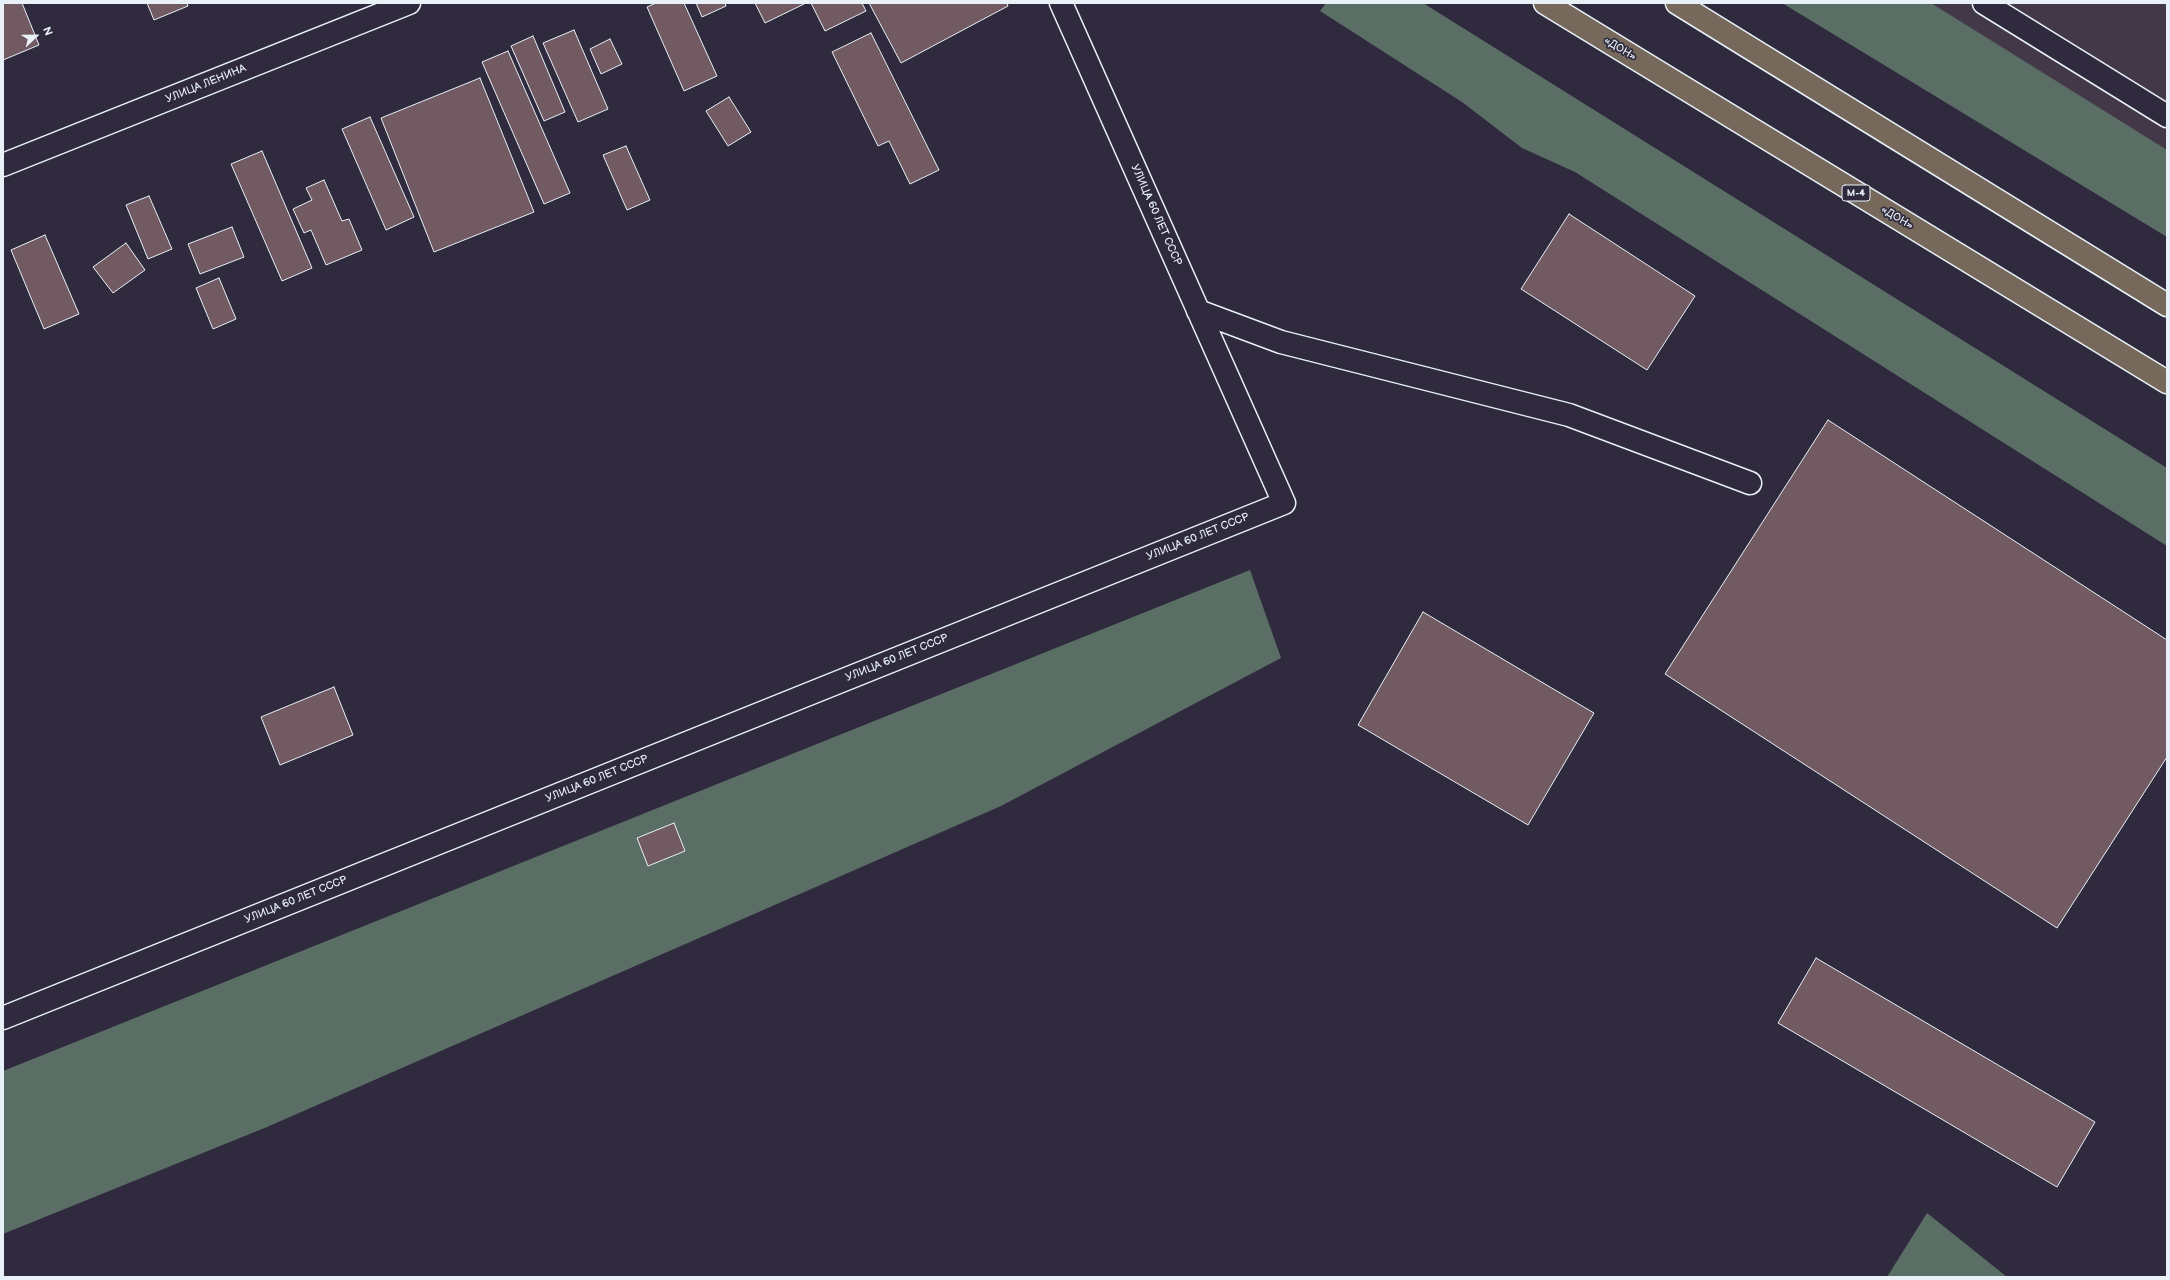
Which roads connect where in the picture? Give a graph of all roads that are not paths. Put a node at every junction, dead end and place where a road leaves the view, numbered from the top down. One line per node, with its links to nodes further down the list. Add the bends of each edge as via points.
1 (409, 3): 7 (street, УЛИЦА ЛЕНИНА)
2 (1061, 3): 9 (street, УЛИЦА 60 ЛЕТ СССР)
3 (1545, 3): 10 (highway, «ДОН» / М-4)
4 (1677, 3): 8 (highway)
5 (1984, 3): 6 (street)
6 (2167, 116)
7 (3, 164)
8 (2167, 305)
9 (1198, 310): 11 (street, via 1281,342 1569,414); 12 (street, УЛИЦА 60 ЛЕТ СССР, via 1284,503)
10 (2167, 382)
11 (1750, 483)
12 (3, 1018)

